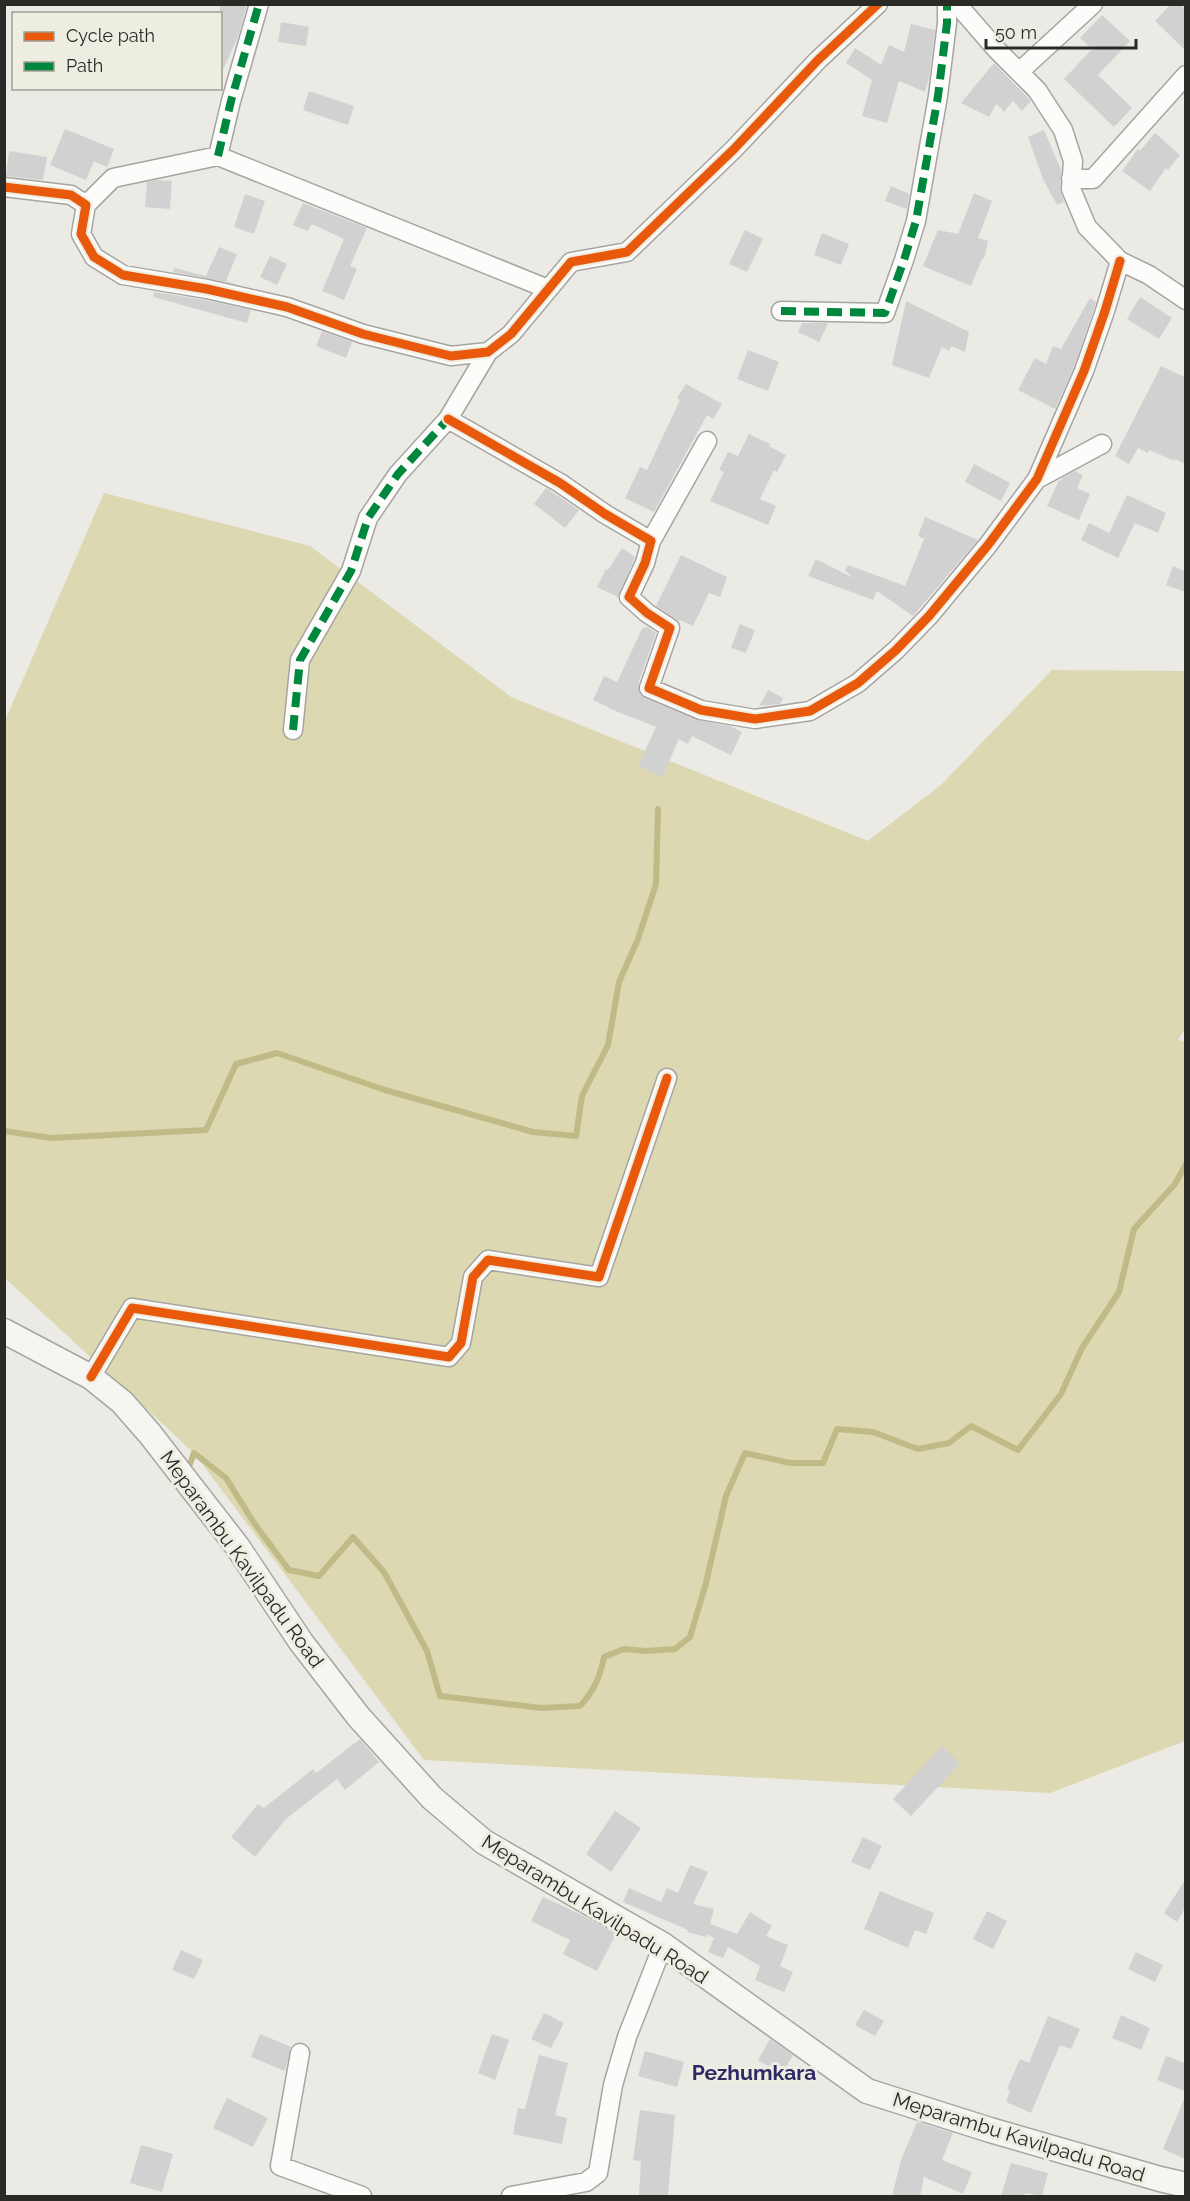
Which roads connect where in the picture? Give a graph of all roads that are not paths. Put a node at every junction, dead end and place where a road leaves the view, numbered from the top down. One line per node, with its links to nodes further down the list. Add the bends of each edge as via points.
1 (259, 4): 8 (street)
2 (878, 4): 15 (street, via 627,252 571,262)
3 (947, 4): 17 (street, via 938,96 916,221 885,313)
4 (957, 4): 6 (street)
5 (1093, 4): 6 (street)
6 (1019, 72): 9 (street, via 1037,90 1064,130)
7 (1185, 75): 11 (street)
8 (218, 156): 13 (street, via 113,178); 15 (street)
9 (1073, 161): 10 (street); 11 (street)
10 (1071, 179): 11 (street); 14 (street, via 1071,189 1087,227)
11 (1093, 179)
12 (4, 187): 13 (street, via 70,195)
13 (86, 205): 18 (street, via 81,234 94,257 123,275 286,307 363,334 451,356)
14 (1120, 261): 16 (street); 22 (street, via 1084,371)
15 (548, 289): 18 (street, via 511,334)
16 (1185, 300)
17 (781, 311)
18 (488, 352): 19 (street)
19 (448, 419): 23 (street); 24 (street, via 398,474 368,518 351,571 300,660)
20 (707, 441): 23 (street)
21 (1102, 444): 22 (street)
22 (1037, 479): 23 (street, via 988,545 896,650 858,683 810,711 755,719 701,710 649,688 670,628 629,597)
23 (651, 541)
24 (293, 730)
25 (667, 1078): 27 (street, via 599,1277 488,1260 473,1277 461,1343 449,1357 132,1308)
26 (4, 1331): 27 (main road, Meparambu Kavilpadu Road)
27 (91, 1377): 28 (main road, Meparambu Kavilpadu Road, via 122,1402 150,1434 237,1546 301,1642 358,1716 432,1798 483,1842)
28 (663, 1945): 30 (main road, Meparambu Kavilpadu Road, via 867,2091); 32 (street, via 613,2085 598,2173 586,2182)
29 (300, 2053): 31 (street, via 280,2166)
30 (1185, 2185)
31 (362, 2196)
32 (511, 2196)

